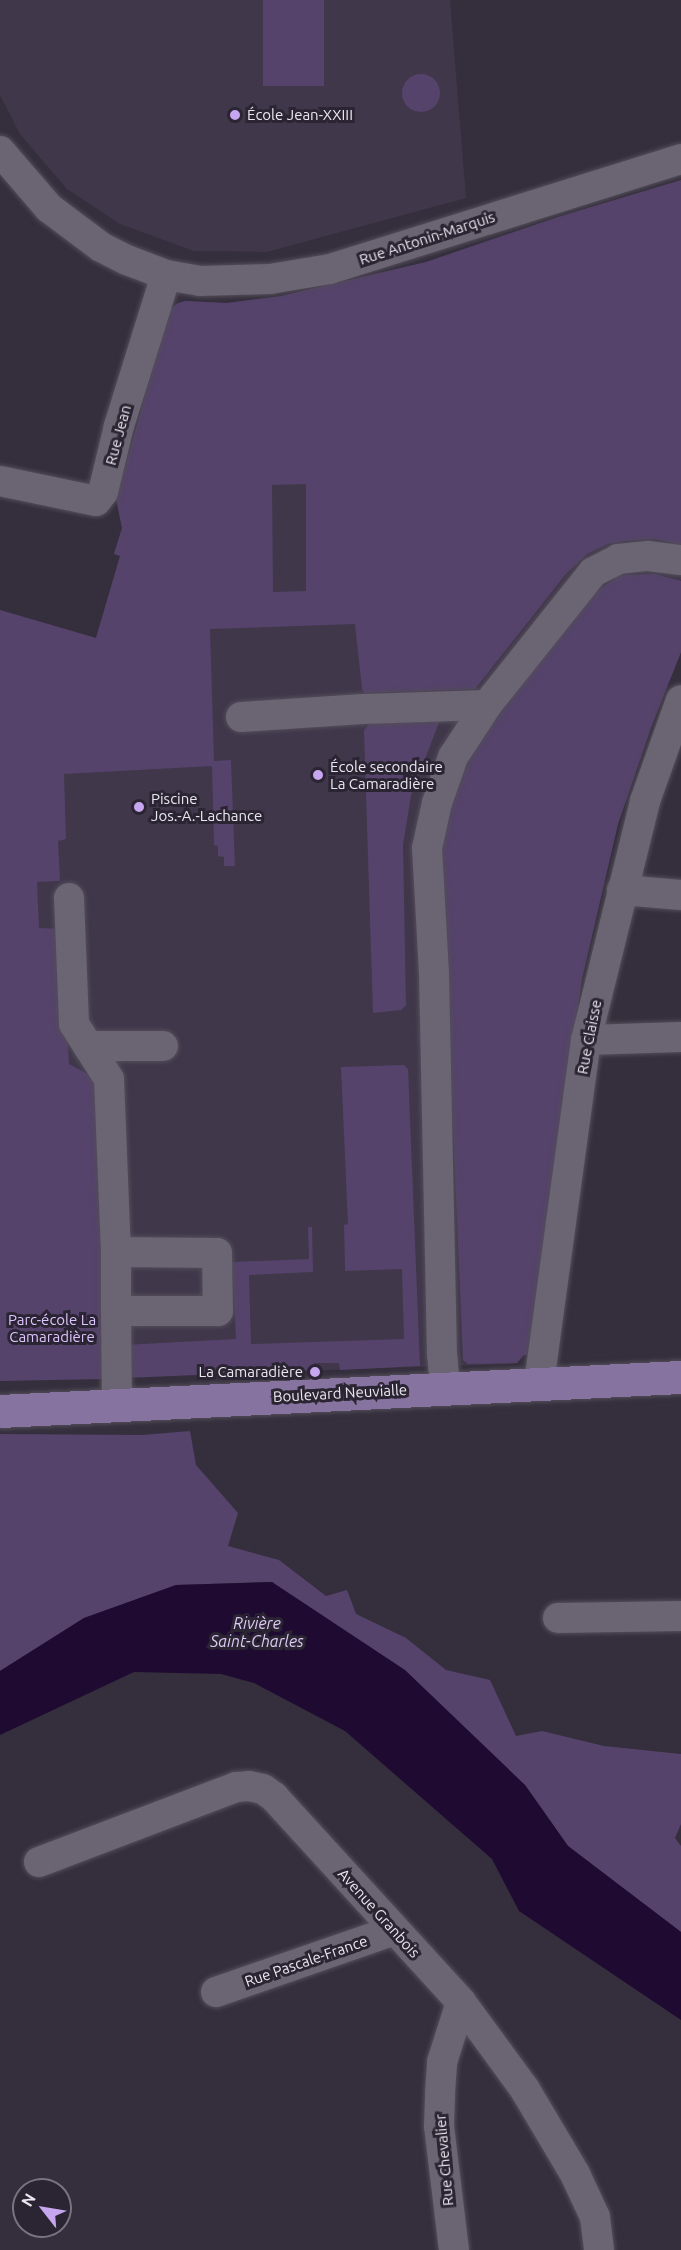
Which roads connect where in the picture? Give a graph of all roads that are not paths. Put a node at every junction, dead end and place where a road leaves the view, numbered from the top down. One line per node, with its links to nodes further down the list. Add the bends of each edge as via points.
1 (0, 151): 3 (street, Rue Antonin-Marquis, via 49,208 74,228 127,260)
2 (681, 159): 3 (street, Rue Antonin-Marquis, via 330,269 235,281 200,281)
3 (166, 275): 4 (street, Rue Jean, via 119,426 103,492 96,501)
4 (0, 481)
5 (681, 560): 7 (street, via 648,556 618,559 594,572)
6 (681, 699): 9 (street, Rue Claisse, via 645,801)
7 (487, 705): 8 (street); 20 (street, via 453,757 427,848)
8 (241, 717)
9 (622, 890): 10 (street); 13 (street, Rue Claisse)
10 (681, 895)
11 (69, 898): 14 (street, via 74,1024)
12 (681, 1036): 13 (street)
13 (586, 1040): 19 (street, Rue Claisse)
14 (88, 1046): 15 (street); 16 (street, via 109,1079)
15 (164, 1046)
16 (116, 1252): 17 (street); 17 (street, via 217,1253 218,1311)
17 (116, 1311): 21 (street)
18 (681, 1377): 19 (main road, Boulevard Neuvialle)
19 (539, 1383): 20 (main road, Boulevard Neuvialle)
20 (445, 1387): 21 (main road, Boulevard Neuvialle)
21 (117, 1407): 22 (main road, Boulevard Neuvialle)
22 (0, 1411)
23 (681, 1616): 24 (street)
24 (558, 1618)
25 (39, 1862): 26 (street, Avenue Granbois, via 236,1787 249,1786 274,1797)
26 (395, 1930): 27 (street, Rue Pascale-France); 28 (street, Avenue Granbois)
27 (216, 1992)
28 (461, 2002): 29 (street, Rue Chevalier, via 442,2062 439,2126); 30 (street, Avenue Granbois, via 524,2088 575,2174 595,2217)
29 (454, 2250)
30 (599, 2250)

